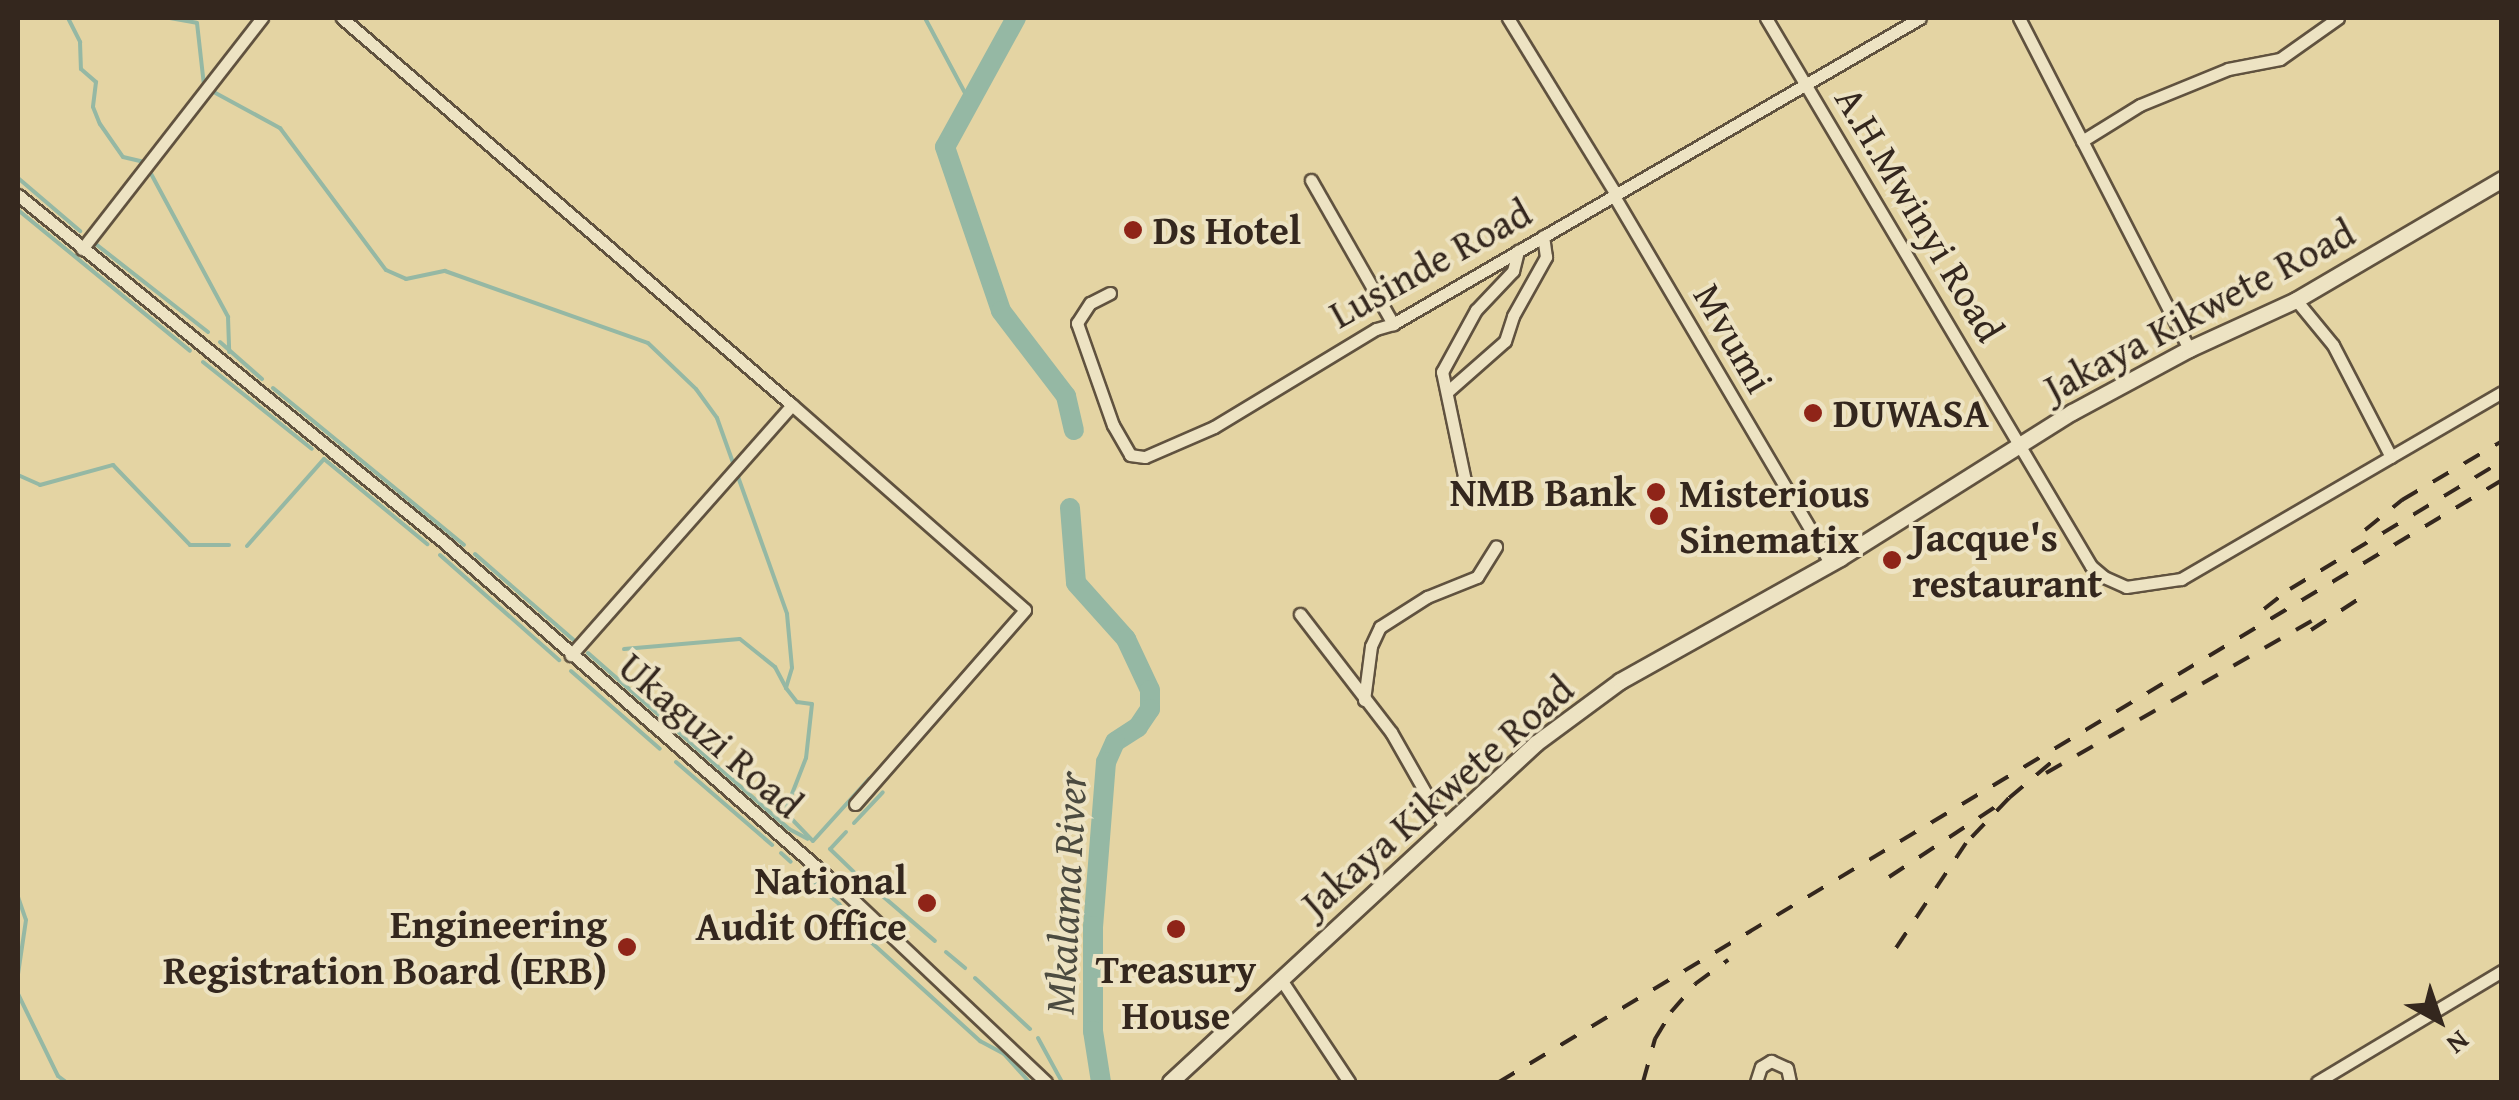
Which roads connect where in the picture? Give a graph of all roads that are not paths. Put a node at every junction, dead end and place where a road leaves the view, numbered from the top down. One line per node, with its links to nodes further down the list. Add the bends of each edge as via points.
1 (262, 18): 15 (street)
2 (342, 18): 23 (street)
3 (1508, 18): 12 (street, Mvumi)
4 (1766, 18): 8 (street, A.H.Mwinyi Road)
5 (1920, 18): 8 (street, Lusinde Road)
6 (2019, 18): 9 (street)
7 (2338, 18): 9 (street, via 2291,54 2228,69 2140,105)
8 (1805, 84): 12 (street, Lusinde Road); 24 (street, A.H.Mwinyi Road)
9 (2082, 141): 20 (street)
10 (2502, 178): 18 (main road, Jakaya Kikwete Road)
11 (1310, 180): 19 (street)
12 (1615, 195): 14 (street, Lusinde Road); 28 (street, Mvumi)
13 (18, 196): 15 (street, Ukaguzi Road)
14 (1543, 236): 16 (street, Lusinde Road); 21 (street, via 1546,257 1506,341)
15 (82, 249): 30 (street, Ukaguzi Road, via 328,444)
16 (1518, 251): 19 (street, Lusinde Road); 21 (street, via 1513,270 1485,297 1444,365)
17 (1110, 293): 19 (street, Lusinde Road, via 1090,303 1077,324 1113,424 1130,454 1145,457 1214,427 1376,328)
18 (2296, 300): 20 (main road, Jakaya Kikwete Road); 25 (street, via 2332,346)
19 (1393, 324)
20 (2189, 349): 24 (main road, Jakaya Kikwete Road)
21 (1446, 392): 26 (street)
22 (2502, 392): 25 (street, A.H.Mwinyi Road)
23 (792, 405): 30 (street); 32 (street, via 1025,610)
24 (2020, 444): 25 (street, A.H.Mwinyi Road, via 2091,566 2126,588 2181,579); 28 (main road, Jakaya Kikwete Road)
25 (2390, 457)
26 (1468, 495)
27 (1496, 546): 31 (street, via 1477,577 1380,626)
28 (1830, 564): 33 (main road, Jakaya Kikwete Road, via 1620,681 1536,742)
29 (1300, 614): 31 (street)
30 (572, 654): 36 (street, Ukaguzi Road, via 844,891)
31 (1364, 700): 33 (street, via 1391,732)
32 (855, 804)
33 (1446, 827): 35 (main road, Jakaya Kikwete Road)
34 (2502, 971): 41 (street)
35 (1280, 978): 37 (main road, Jakaya Kikwete Road); 38 (street)
36 (1046, 1082)
37 (1170, 1082)
38 (1350, 1082)
39 (1756, 1082): 40 (street, via 1760,1067 1771,1062 1787,1068)
40 (1790, 1082)
41 (2317, 1082)

